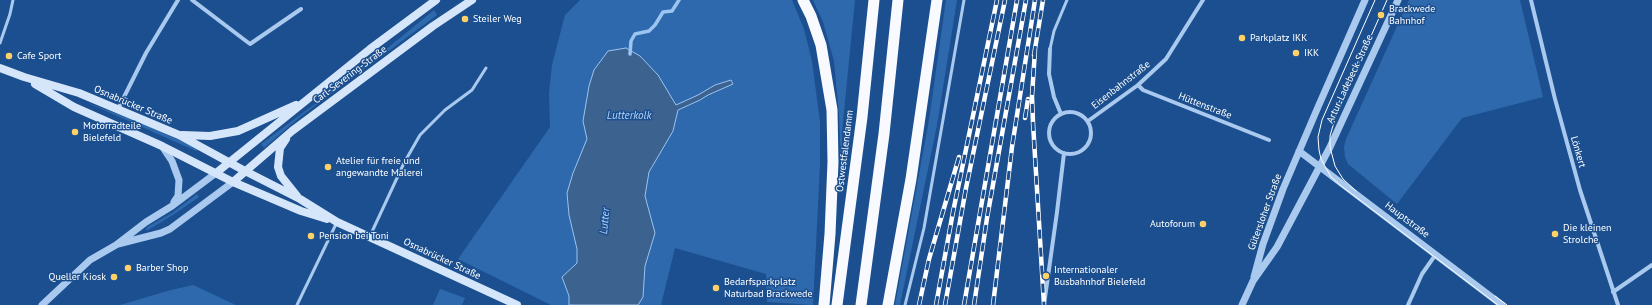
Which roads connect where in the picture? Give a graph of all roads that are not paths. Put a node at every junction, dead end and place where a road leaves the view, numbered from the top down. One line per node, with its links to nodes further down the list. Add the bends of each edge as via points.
1 (13, 0): 17 (lane)
2 (178, 0): 24 (street, via 146,53)
3 (192, 0): 16 (street, via 250,44)
4 (472, 0): 27 (main road, Carl-Severing-Straße)
5 (803, 0): 50 (highway, via 821,45 832,110 833,162)
6 (874, 0): 51 (highway, Ostwestfalendamm, via 862,118)
7 (898, 0): 52 (highway, via 884,134)
8 (937, 0): 53 (highway, via 911,180)
9 (964, 0): 54 (lane, via 924,228)
10 (1067, 0): 18 (lane, via 1054,31)
11 (1203, 0): 22 (street, Eisenbahnstraße, via 1166,59)
12 (1365, 0): 31 (street, Artur-Ladebeck-Straße)
13 (1398, 0): 34 (street, Artur-Ladebeck-Straße)
14 (1531, 0): 46 (street, Lönkert, via 1568,149)
15 (433, 2): 23 (main road, Carl-Severing-Straße)
16 (301, 9)
17 (0, 43)
18 (1050, 49): 25 (street, via 1049,74)
19 (0, 68): 21 (main road, Osnabrücker Straße)
20 (486, 68): 41 (lane, via 472,90 445,110 420,135)
21 (24, 77): 24 (main road, Osnabrücker Straße, via 80,93); 30 (main road, Osnabrücker Straße, via 74,107)
22 (1138, 85): 26 (street, Eisenbahnstraße); 29 (street, Hüttenstraße, via 1143,90)
23 (308, 99): 28 (main road, via 238,131 210,136); 33 (main road, Carl-Severing-Straße)
24 (118, 109): 28 (main road, Osnabrücker Straße)
25 (1061, 114): 26 (street, via 1076,113); 32 (street, via 1051,123 1049,135 1054,146)
26 (1088, 122): 32 (street, via 1091,134 1086,147 1076,153)
27 (292, 130): 35 (main road, Carl-Severing-Straße); 38 (main road, via 280,148 278,167 281,176)
28 (179, 135): 33 (main road, Osnabrücker Straße)
29 (1269, 140)
30 (162, 146): 36 (main road, Osnabrücker Straße); 39 (street, via 172,161 179,180 178,196)
31 (1299, 151): 34 (street, Hauptstraße); 45 (street, Gütersloher Straße, via 1263,244)
32 (1064, 153): 55 (street)
33 (230, 162): 35 (main road, Osnabrücker Straße); 36 (main road, Carl-Severing-Straße)
34 (1320, 167): 43 (street, Hauptstraße); 45 (street, Gütersloher Straße, via 1277,247)
35 (245, 171): 37 (main road, Carl-Severing-Straße); 38 (main road, Osnabrücker Straße)
36 (216, 173): 37 (main road, Osnabrücker Straße); 39 (street)
37 (233, 182): 40 (main road, Osnabrücker Straße, via 301,211); 42 (street, via 162,234)
38 (300, 199): 40 (main road, Osnabrücker Straße)
39 (172, 206): 42 (street)
40 (337, 222): 41 (main road, Osnabrücker Straße); 48 (lane)
41 (369, 237): 49 (main road, Osnabrücker Straße)
42 (116, 245): 47 (street, via 80,268)
43 (1436, 254): 57 (street, via 1422,274); 58 (street, Hauptstraße)
44 (1652, 265): 46 (street)
45 (1253, 281): 56 (street, Gütersloher Straße)
46 (1614, 292): 59 (street, Lönkert)
47 (42, 305)
48 (297, 305)
49 (517, 305)
50 (824, 305)
51 (837, 305)
52 (861, 305)
53 (888, 305)
54 (906, 305)
55 (1044, 305)
56 (1242, 305)
57 (1408, 305)
58 (1502, 305)
59 (1618, 305)

